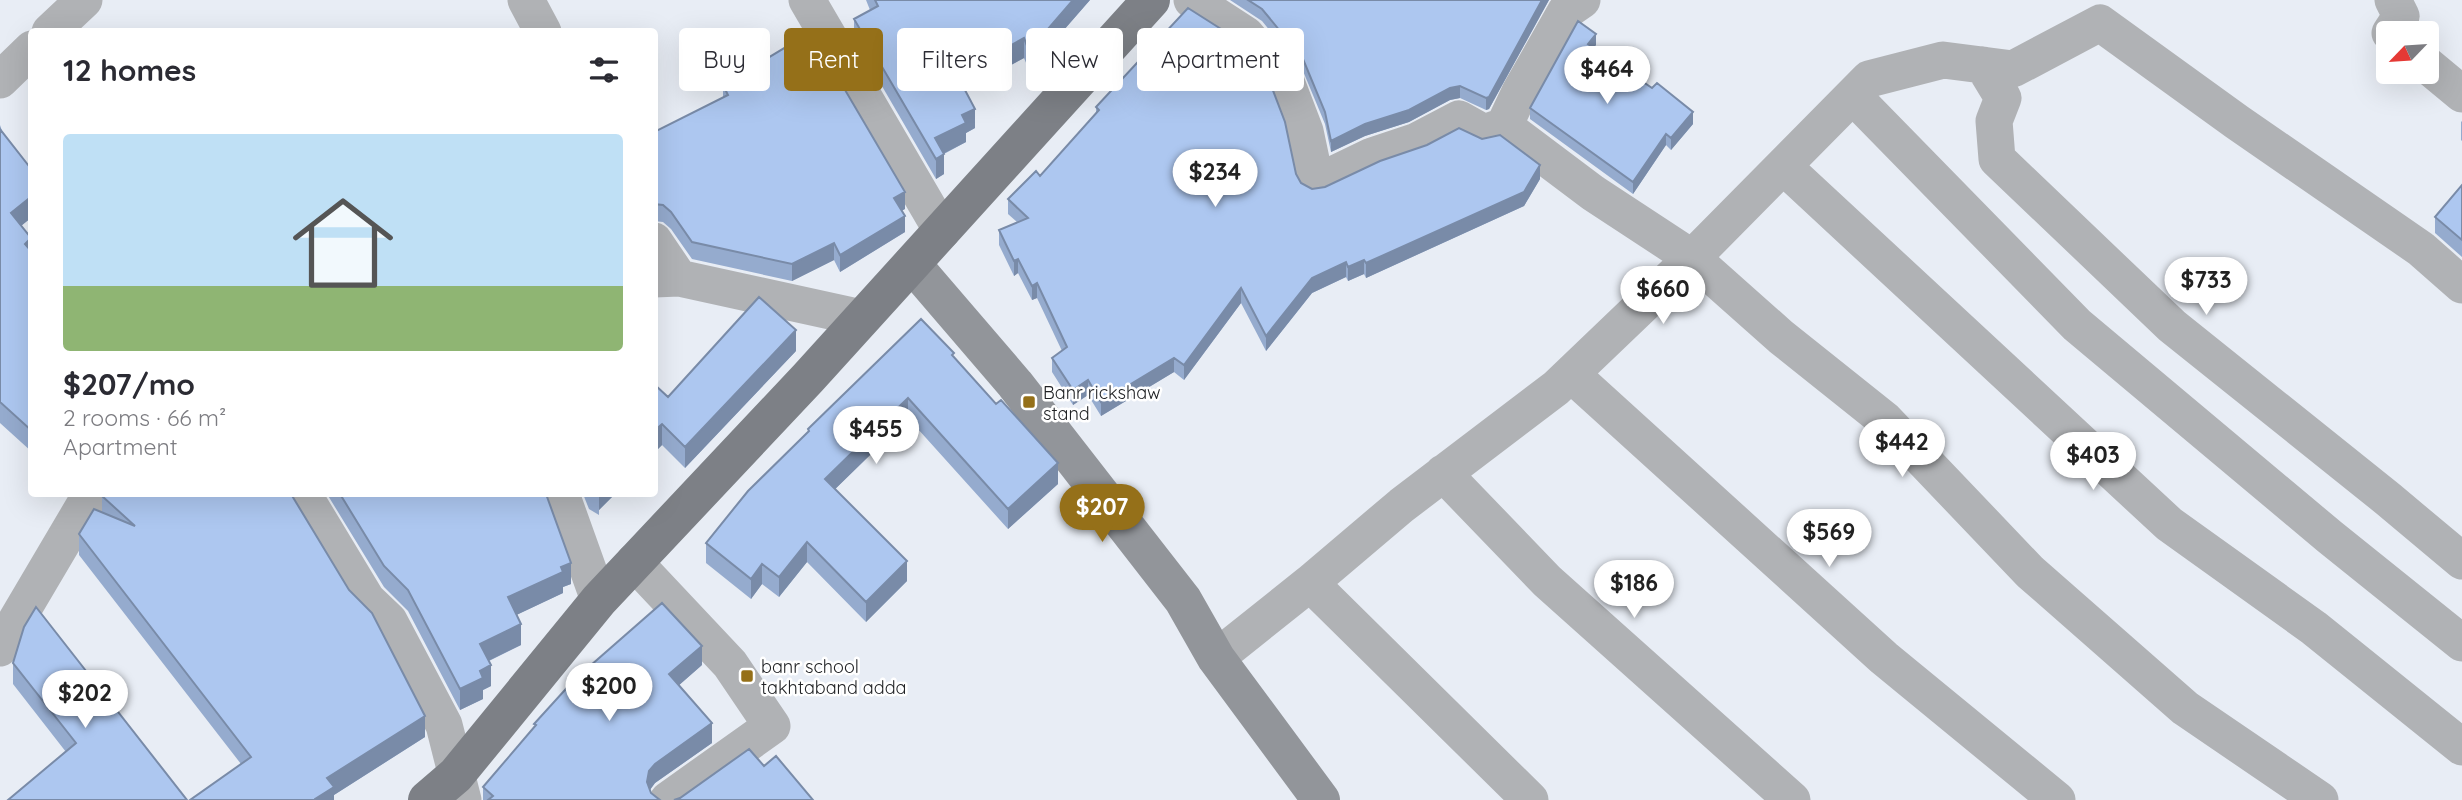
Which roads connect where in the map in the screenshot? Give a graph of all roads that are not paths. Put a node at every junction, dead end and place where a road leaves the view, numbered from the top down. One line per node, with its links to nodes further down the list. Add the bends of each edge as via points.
1 (84, 0): 9 (street)
2 (527, 0): 10 (street)
3 (807, 0): 19 (street)
4 (1151, 0): 19 (main road)
5 (1192, 0): 17 (street, via 1245,35 1287,84 1305,131 1316,183 1459,119 1484,133)
6 (1582, 0): 17 (street, via 1566,11)
7 (2393, 0): 8 (street, via 2401,16)
8 (2398, 21)
9 (54, 28)
10 (541, 28)
11 (28, 53): 14 (street)
12 (1983, 65): 16 (street, via 1943,60 1869,79); 24 (street, via 2013,69 2100,23 2420,249); 31 (street, via 2003,97 1994,121 1997,159 2172,326)
13 (2440, 76): 15 (street)
14 (0, 80)
15 (2462, 94)
16 (1853, 96): 18 (street); 35 (street, via 2077,326)
17 (1504, 126): 21 (street, via 1593,193)
18 (1783, 166): 21 (street); 38 (street, via 2169,524 2314,628)
19 (942, 231): 22 (main road)
20 (658, 253): 23 (street)
21 (1692, 258): 26 (street); 46 (street, via 1781,337 1885,419 2030,572 2185,708)
22 (912, 264): 25 (main road); 37 (main road, via 1015,384 1184,600)
23 (667, 279): 25 (street)
24 (2462, 285)
25 (862, 318): 32 (main road)
26 (1571, 374): 27 (street); 45 (street, via 1884,658)
27 (1443, 474): 33 (street); 44 (street, via 1547,581)
28 (89, 497): 36 (street)
29 (305, 497): 39 (street, via 367,600 389,621 444,725)
30 (562, 497): 34 (street)
31 (2462, 561)
32 (634, 562): 34 (main road); 41 (street, via 730,664 772,726)
33 (1310, 583): 37 (street); 43 (street)
34 (599, 600): 39 (main road)
35 (2462, 643)
36 (0, 648)
37 (1216, 658): 42 (main road)
38 (2462, 747)
39 (460, 788): 40 (main road)
40 (426, 800)
41 (668, 800)
42 (1321, 800)
43 (1530, 800)
44 (1792, 800)
45 (2057, 800)
46 (2320, 800)

